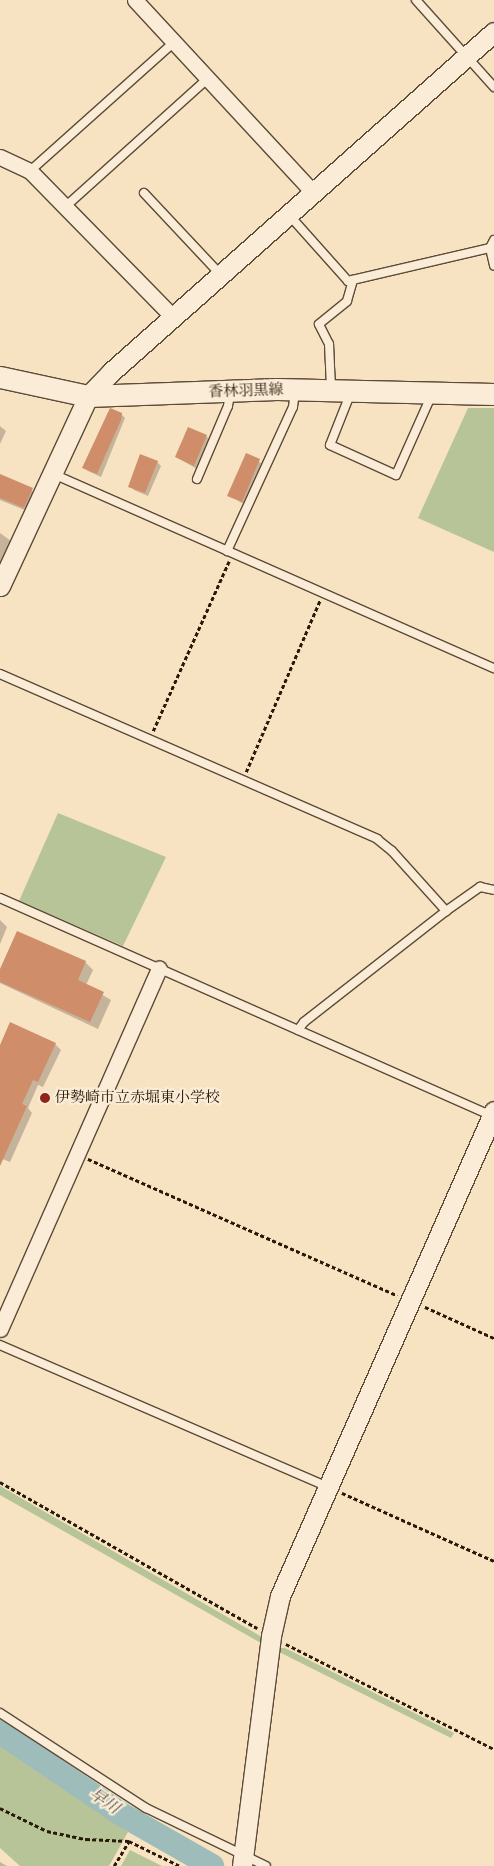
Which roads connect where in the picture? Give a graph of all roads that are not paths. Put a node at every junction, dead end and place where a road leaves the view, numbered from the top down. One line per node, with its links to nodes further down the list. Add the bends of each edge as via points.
1 (135, 0): 4 (street)
2 (416, 0): 5 (lane)
3 (494, 32): 5 (street)
4 (173, 43): 6 (street); 9 (lane)
5 (467, 56): 7 (lane); 11 (street)
6 (207, 79): 11 (street); 12 (lane)
7 (494, 87)
8 (0, 157): 9 (street)
9 (30, 171): 12 (street)
10 (144, 192): 17 (lane)
11 (314, 193): 13 (street)
12 (66, 207): 19 (street)
13 (290, 216): 17 (street); 18 (lane, via 343,277)
14 (494, 240): 15 (lane)
15 (490, 248): 16 (lane); 18 (lane)
16 (494, 266)
17 (221, 275): 19 (street)
18 (353, 280): 22 (lane, via 347,301 319,324 330,344)
19 (173, 317): 26 (street)
20 (0, 377): 26 (main road, 香林羽黒線)
21 (295, 390): 22 (main road, 香林羽黒線); 23 (main road, 香林羽黒線); 29 (lane, via 293,407)
22 (341, 390): 24 (main road, 香林羽黒線); 24 (lane, via 330,445 396,475 429,406)
23 (230, 391): 26 (main road, 香林羽黒線); 28 (lane, via 228,406)
24 (432, 392): 25 (main road, 香林羽黒線)
25 (494, 394)
26 (88, 396): 27 (street)
27 (50, 472): 29 (lane); 30 (street)
28 (197, 479)
29 (230, 552): 31 (lane)
30 (0, 586)
31 (494, 668)
32 (0, 674): 35 (lane, via 377,839 392,851)
33 (494, 890): 35 (lane, via 480,887)
34 (0, 898): 36 (lane)
35 (446, 911): 37 (lane)
36 (159, 968): 37 (lane); 39 (street)
37 (298, 1030): 38 (lane)
38 (493, 1114): 41 (street)
39 (0, 1329)
40 (0, 1344): 41 (lane)
41 (328, 1487): 43 (street, via 286,1578 271,1636)
42 (0, 1713): 43 (lane, via 146,1808)
43 (243, 1860): 44 (lane)
44 (266, 1866)

